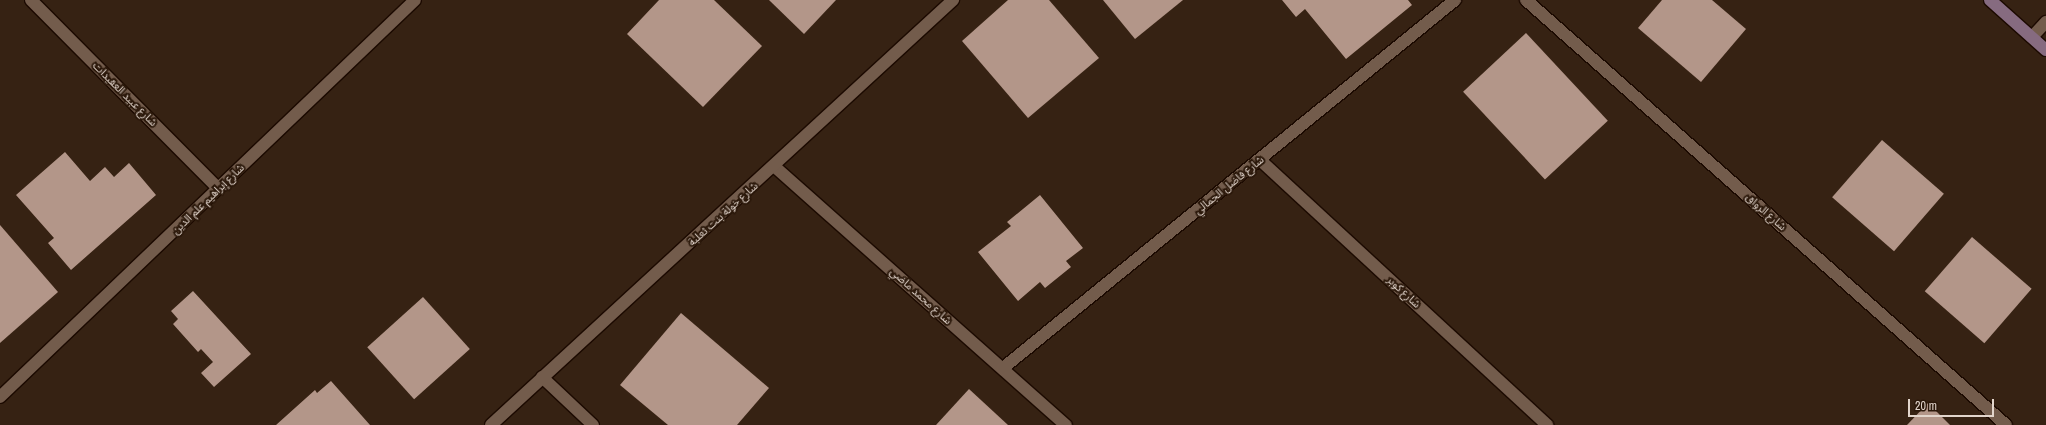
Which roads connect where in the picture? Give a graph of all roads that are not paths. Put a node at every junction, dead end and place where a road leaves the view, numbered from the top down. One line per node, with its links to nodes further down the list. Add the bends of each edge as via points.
1 (31, 0): 12 (street, شارع عبيد العقيدات)
2 (415, 0): 12 (street, شارع إبراهيم علم الدين)
3 (953, 0): 11 (street, شارع خولة بنت ثعلبة)
4 (1455, 0): 10 (street, شارع فاضل الجمالي)
5 (1526, 0): 20 (street, شارع الرواق)
6 (1990, 0): 8 (street)
7 (2046, 22): 8 (street)
8 (2032, 37): 9 (street)
9 (2046, 50)
10 (1260, 160): 13 (street, شارع فاضل الجمالي); 19 (street, شارع كوبر)
11 (775, 167): 13 (street, شارع محمد ماضي); 14 (street, شارع خولة بنت ثعلبة)
12 (218, 188): 15 (street, شارع إبراهيم علم الدين)
13 (1003, 368): 18 (street, شارع محمد ماضي)
14 (542, 377): 16 (street, شارع خولة بنت ثعلبة); 17 (street)
15 (0, 397)
16 (491, 425)
17 (593, 425)
18 (1066, 425)
19 (1547, 425)
20 (2006, 425)

